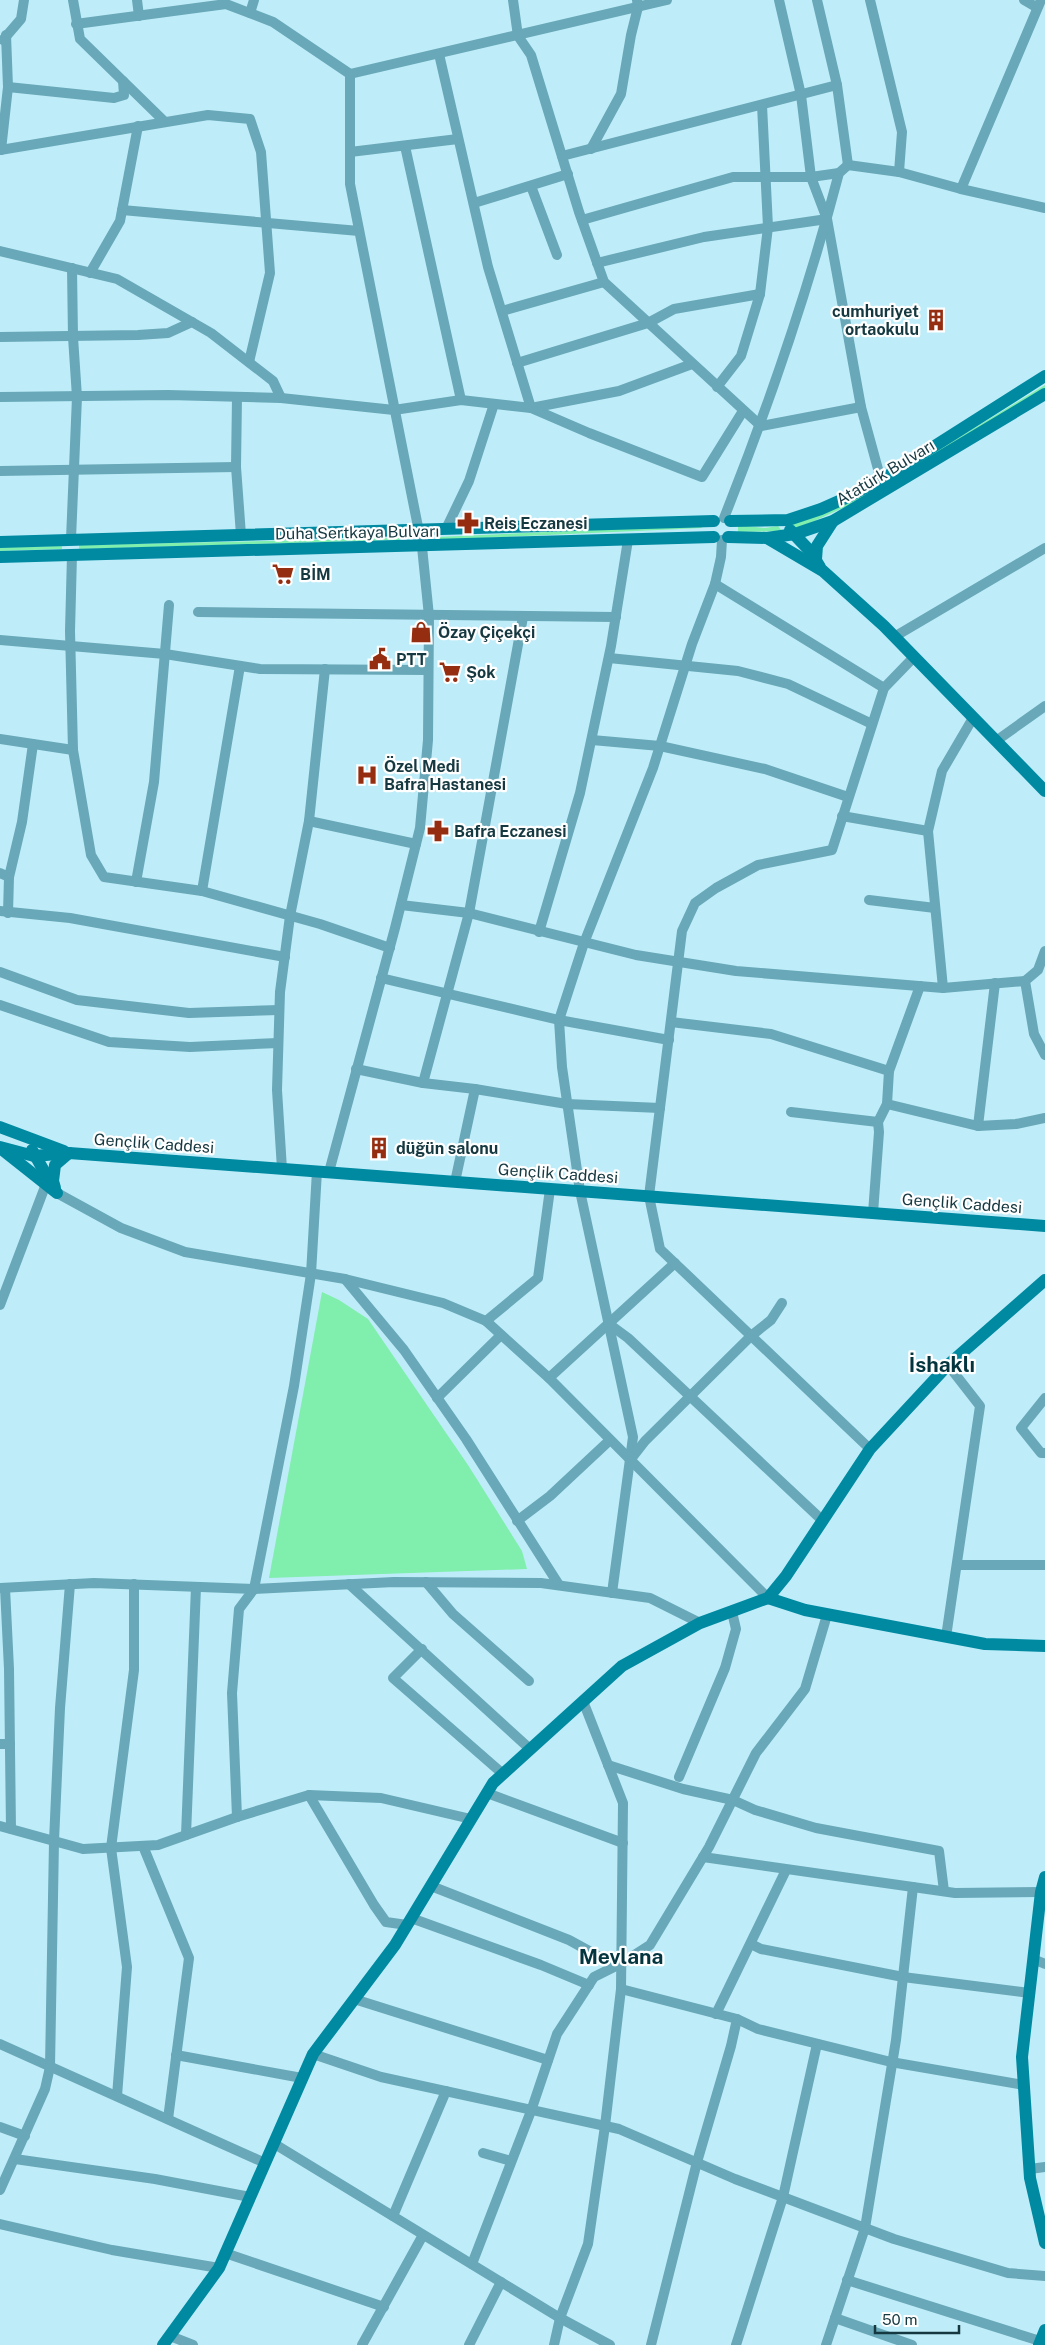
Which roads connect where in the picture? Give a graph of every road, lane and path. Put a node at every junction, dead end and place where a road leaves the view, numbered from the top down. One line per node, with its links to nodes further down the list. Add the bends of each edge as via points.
1 (24, 0): 17 (street, via 21,20)
2 (73, 0): 15 (street)
3 (137, 0): 14 (street)
4 (254, 0): 13 (street)
5 (512, 0): 16 (street)
6 (667, 0): 12 (street)
7 (779, 0): 23 (street)
8 (817, 0): 21 (street)
9 (870, 0): 34 (street, via 902,132)
10 (1024, 0): 11 (street)
11 (1038, 3): 40 (street)
12 (638, 4): 16 (street); 29 (street, via 621,94)
13 (250, 13): 14 (street, via 226,4); 19 (street, via 273,22)
14 (139, 16): 15 (street)
15 (76, 24): 20 (street, via 80,39)
16 (518, 36): 18 (street); 32 (street, via 531,55)
17 (3, 39): 22 (street)
18 (439, 54): 19 (street); 27 (street)
19 (350, 74): 31 (street)
20 (122, 81): 22 (street, via 124,95 114,98); 25 (street)
21 (837, 85): 23 (street); 33 (street)
22 (8, 87): 30 (street)
23 (801, 95): 24 (street); 38 (street)
24 (762, 105): 29 (street); 37 (street)
25 (165, 122): 26 (street); 46 (street, via 208,115 250,119 261,152)
26 (138, 126): 30 (street); 43 (street)
27 (458, 139): 28 (street); 41 (street)
28 (405, 146): 31 (street); 71 (street)
29 (590, 149): 32 (street)
30 (1, 150)
31 (350, 152): 48 (street, via 350,184)
32 (562, 156): 35 (street)
33 (848, 165): 34 (street); 36 (street)
34 (899, 172): 40 (street)
35 (568, 174): 39 (street); 45 (street)
36 (839, 174): 38 (street); 44 (street)
37 (766, 177): 38 (street); 45 (street, via 733,177); 47 (street)
38 (811, 177): 44 (street)
39 (531, 186): 41 (street); 50 (street)
40 (961, 189): 42 (street)
41 (474, 203): 56 (street, via 488,267)
42 (1045, 208)
43 (122, 210): 46 (street); 53 (street, via 120,221)
44 (827, 219): 47 (street); 73 (street); 77 (street)
45 (582, 220): 51 (street)
46 (266, 224): 48 (street); 61 (street, via 270,273)
47 (768, 227): 51 (street, via 704,237); 55 (street)
48 (359, 231): 75 (street)
49 (0, 251): 52 (street)
50 (557, 255)
51 (597, 263): 54 (street)
52 (72, 268): 53 (street); 60 (street)
53 (90, 273): 57 (street, via 117,279)
54 (604, 282): 56 (street); 58 (street)
55 (760, 294): 58 (street, via 674,309); 65 (street, via 741,356)
56 (502, 311): 62 (street)
57 (192, 322): 60 (street, via 168,333); 61 (street)
58 (648, 323): 62 (street); 63 (street)
59 (0, 337): 60 (street)
60 (73, 337): 68 (street)
61 (249, 362): 70 (street, via 273,381)
62 (517, 363): 74 (street)
63 (692, 364): 65 (street); 74 (street, via 619,391)
64 (1045, 376): 81 (main road, Duha Sertkaya Bulvarı)
65 (717, 387): 76 (street)
66 (1045, 394): 84 (main road, Atatürk Bulvarı)
67 (0, 397): 68 (street)
68 (77, 397): 69 (street); 79 (street)
69 (237, 397): 70 (street); 78 (street)
70 (281, 398): 75 (street)
71 (461, 400): 72 (street); 75 (street)
72 (494, 404): 74 (street); 85 (street, via 469,481)
73 (861, 407): 77 (street); 81 (street)
74 (531, 408): 76 (street, via 702,477)
75 (394, 410): 86 (street)
76 (743, 411): 77 (street)
77 (761, 426): 82 (street)
78 (236, 466): 79 (street); 88 (street)
79 (73, 470): 80 (street); 91 (street)
80 (0, 471)
81 (881, 480): 83 (main road, Duha Sertkaya Bulvarı, via 821,509)
82 (723, 520): 83 (main road, Duha Sertkaya Bulvarı); 85 (main road, Duha Sertkaya Bulvarı); 89 (main road, via 733,528); 89 (main road, via 710,527)
83 (779, 520): 87 (main road)
84 (833, 521): 87 (main road, Atatürk Bulvarı); 98 (main road, via 820,540)
85 (446, 529): 86 (main road, Duha Sertkaya Bulvarı)
86 (419, 530): 88 (main road, Duha Sertkaya Bulvarı); 94 (street)
87 (795, 534): 90 (main road, Atatürk Bulvarı); 98 (main road)
88 (241, 535): 91 (main road, Duha Sertkaya Bulvarı)
89 (722, 538): 90 (main road, Atatürk Bulvarı); 92 (main road, Duha Sertkaya Bulvarı); 100 (street)
90 (767, 538): 99 (main road)
91 (71, 539): 93 (main road, Duha Sertkaya Bulvarı)
92 (628, 540): 94 (main road, Duha Sertkaya Bulvarı); 105 (street)
93 (0, 542)
94 (422, 547): 96 (main road, Duha Sertkaya Bulvarı); 103 (street)
95 (1045, 548): 106 (street)
96 (72, 555): 97 (main road, Duha Sertkaya Bulvarı); 108 (street)
97 (0, 557)
98 (816, 559): 99 (main road)
99 (823, 571): 106 (main road)
100 (715, 584): 113 (street); 116 (street)
101 (169, 605): 109 (street)
102 (198, 612): 103 (street)
103 (429, 616): 104 (street); 115 (street)
104 (523, 617): 105 (street); 139 (street)
105 (616, 617): 111 (street)
106 (894, 637): 110 (main road)
107 (0, 640): 108 (street)
108 (70, 646): 109 (street); 125 (street)
109 (165, 654): 112 (street); 133 (street, via 154,782)
110 (914, 657): 116 (street); 118 (main road)
111 (609, 658): 113 (street); 121 (street)
112 (240, 666): 114 (street); 134 (street)
113 (685, 666): 119 (street, via 738,671 788,684); 124 (street)
114 (325, 669): 115 (street); 129 (street)
115 (428, 670): 131 (street, via 428,740)
116 (884, 688): 119 (street)
117 (1045, 706): 122 (street)
118 (973, 718): 122 (main road); 130 (street, via 942,771)
119 (872, 724): 127 (street)
120 (0, 739): 123 (street)
121 (592, 740): 124 (street); 141 (street, via 580,793)
122 (996, 741): 126 (main road)
123 (33, 744): 125 (street); 132 (street, via 22,822)
124 (660, 746): 127 (street, via 764,769); 142 (street)
125 (73, 750): 133 (street, via 90,856 104,877)
126 (1045, 791)
127 (848, 797): 128 (street)
128 (842, 816): 130 (street); 146 (street, via 832,850 758,865 695,903 682,931)
129 (309, 821): 131 (street); 140 (street)
130 (928, 831): 137 (street)
131 (416, 844): 136 (street)
132 (4, 875): 138 (street)
133 (136, 882): 134 (street)
134 (202, 891): 140 (street)
135 (869, 900): 137 (street)
136 (401, 905): 139 (street); 143 (street)
137 (935, 908): 152 (street)
138 (4, 912): 145 (street, via 70,918)
139 (470, 913): 141 (street); 153 (street)
140 (290, 916): 143 (street); 145 (street)
141 (539, 932): 142 (street)
142 (584, 943): 146 (street, via 636,956); 156 (street)
143 (390, 948): 148 (street)
144 (1045, 951): 149 (street, via 1038,970)
145 (284, 957): 155 (street)
146 (679, 962): 151 (street, via 736,971); 157 (street)
147 (0, 972): 155 (street, via 77,1000 189,1013)
148 (381, 978): 153 (street); 161 (street)
149 (1025, 981): 150 (street); 160 (street, via 1034,1034)
150 (995, 983): 152 (street); 171 (street)
151 (920, 986): 152 (street); 162 (street)
152 (943, 988)
153 (448, 993): 156 (street); 163 (street)
154 (0, 1005): 159 (street, via 109,1042 190,1047)
155 (279, 1010): 159 (street)
156 (559, 1020): 158 (street); 165 (street)
157 (671, 1022): 158 (street); 162 (street, via 771,1034)
158 (669, 1040): 167 (street)
159 (278, 1043): 177 (street)
160 (1045, 1055)
161 (356, 1069): 163 (street); 178 (street)
162 (889, 1071): 166 (street)
163 (423, 1083): 164 (street)
164 (475, 1089): 165 (street); 179 (street)
165 (567, 1104): 167 (street); 182 (street)
166 (887, 1104): 170 (street); 171 (street)
167 (660, 1108): 184 (street)
168 (791, 1112): 170 (street)
169 (1045, 1118): 171 (street, via 1016,1124)
170 (878, 1122): 185 (street)
171 (978, 1126)
172 (0, 1127): 173 (main road)
173 (28, 1139): 175 (main road); 176 (main road)
174 (0, 1147): 176 (main road); 180 (main road)
175 (69, 1152): 176 (main road); 177 (main road, Gençlik Caddesi); 183 (main road, via 55,1165 53,1182)
176 (34, 1156): 183 (main road)
177 (282, 1169): 178 (main road, Gençlik Caddesi)
178 (323, 1172): 179 (main road, Gençlik Caddesi); 188 (street)
179 (455, 1182): 181 (main road, Gençlik Caddesi)
180 (46, 1184): 183 (main road); 192 (street)
181 (550, 1189): 182 (main road, Gençlik Caddesi); 193 (street, via 538,1278)
182 (580, 1191): 184 (main road, Gençlik Caddesi); 194 (street)
183 (57, 1193): 188 (street, via 121,1228 186,1252)
184 (649, 1196): 185 (main road, Gençlik Caddesi); 187 (street, via 660,1249)
185 (873, 1213): 186 (main road, Gençlik Caddesi)
186 (1045, 1226)
187 (675, 1263): 194 (street); 196 (street)
188 (311, 1274): 189 (street); 217 (street, via 294,1386)
189 (345, 1279): 193 (street, via 443,1303); 200 (street, via 404,1350)
190 (1045, 1280): 197 (main road)
191 (782, 1303): 196 (street, via 771,1320)
192 (0, 1305)
193 (486, 1321): 195 (street)
194 (608, 1324): 198 (street); 199 (street); 205 (street, via 633,1437)
195 (501, 1335): 198 (street); 200 (street)
196 (750, 1336): 199 (street); 203 (street)
197 (948, 1365): 203 (main road); 208 (street, via 980,1406)
198 (549, 1378): 202 (street)
199 (692, 1396): 205 (street); 207 (street)
200 (437, 1398): 206 (street)
201 (1045, 1398): 204 (street, via 1021,1428 1041,1453)
202 (610, 1440): 205 (street); 206 (street, via 550,1496)
203 (870, 1449): 207 (main road)
204 (1045, 1453)
205 (630, 1460): 218 (street); 219 (street)
206 (517, 1521): 214 (street)
207 (822, 1521): 219 (main road)
208 (957, 1565): 209 (street); 223 (street)
209 (1045, 1565)
210 (426, 1582): 213 (street); 214 (street, via 541,1582); 226 (street, via 453,1614)
211 (70, 1584): 212 (street); 216 (street); 241 (street)
212 (134, 1584): 215 (street); 244 (street, via 134,1670)
213 (349, 1584): 217 (street); 225 (street)
214 (558, 1585): 218 (street)
215 (196, 1586): 217 (street); 240 (street)
216 (2, 1588): 228 (street, via 9,1669)
217 (254, 1589): 236 (street, via 238,1609 232,1692)
218 (612, 1593): 222 (street, via 650,1598)
219 (768, 1598): 220 (main road); 221 (main road)
220 (732, 1612): 222 (main road); 232 (street, via 736,1629 725,1668)
221 (827, 1614): 223 (main road); 235 (street, via 805,1689 756,1753)
222 (700, 1623): 227 (main road, via 622,1666)
223 (946, 1637): 224 (main road, via 985,1644)
224 (1045, 1646)
225 (422, 1649): 229 (street); 231 (street, via 393,1678)
226 (529, 1681)
227 (583, 1701): 229 (main road); 230 (street)
228 (5, 1744): 239 (street)
229 (530, 1749): 231 (main road)
230 (608, 1765): 235 (street, via 683,1789); 242 (street, via 623,1803)
231 (502, 1774): 233 (main road)
232 (679, 1777)
233 (487, 1794): 237 (main road); 242 (street)
234 (308, 1795): 236 (street); 237 (street, via 381,1798); 253 (street, via 386,1922)
235 (733, 1800): 245 (street); 250 (street, via 816,1828 939,1850)
236 (236, 1817): 240 (street)
237 (471, 1819): 248 (main road)
238 (0, 1826): 239 (street)
239 (11, 1829): 241 (street)
240 (186, 1835): 243 (street, via 158,1845)
241 (54, 1841): 244 (street, via 84,1849); 270 (street)
242 (624, 1843): 256 (street)
243 (143, 1846): 244 (street); 267 (street, via 188,1958)
244 (111, 1848): 274 (street, via 127,1967)
245 (703, 1857): 246 (street); 256 (street, via 650,1945)
246 (786, 1870): 249 (street); 254 (street)
247 (1045, 1877): 251 (main road)
248 (431, 1886): 253 (main road); 256 (street, via 570,1940 600,1957)
249 (913, 1887): 250 (street); 257 (street)
250 (944, 1891): 251 (street)
251 (1041, 1892): 252 (main road)
252 (1042, 1913): 255 (main road)
253 (409, 1921): 258 (street); 261 (main road)
254 (751, 1944): 257 (street, via 761,1949); 262 (street)
255 (1039, 1962): 260 (main road)
256 (622, 1963): 258 (street, via 594,1976); 259 (street)
257 (903, 1978): 260 (street); 269 (street)
258 (589, 1984): 268 (street, via 557,2034)
259 (621, 1988): 262 (street); 277 (street)
260 (1030, 1993): 272 (main road, via 1022,2057)
261 (354, 1999): 266 (main road); 268 (street)
262 (716, 2014): 263 (street)
263 (736, 2019): 265 (street, via 758,2029); 284 (street)
264 (0, 2044): 270 (street)
265 (817, 2044): 269 (street); 290 (street)
266 (313, 2054): 271 (main road); 273 (street, via 381,2077)
267 (176, 2055): 271 (street); 276 (street)
268 (548, 2060): 275 (street)
269 (891, 2062): 272 (street); 294 (street)
270 (50, 2067): 274 (street); 279 (street, via 45,2089)
271 (302, 2078): 280 (main road)
272 (1024, 2085): 287 (main road)
273 (446, 2091): 275 (street); 291 (street)
274 (117, 2096): 276 (street)
275 (531, 2111): 277 (street); 283 (street)
276 (168, 2119): 285 (street)
277 (605, 2126): 284 (street); 304 (street, via 588,2244)
278 (0, 2127): 279 (street)
279 (25, 2136): 282 (street)
280 (274, 2143): 285 (main road); 291 (street)
281 (483, 2153): 283 (street)
282 (15, 2159): 288 (street); 289 (street)
283 (512, 2161): 298 (street)
284 (697, 2162): 290 (street); 313 (street)
285 (265, 2163): 289 (main road)
286 (1045, 2167): 287 (street)
287 (1030, 2169): 292 (main road)
288 (0, 2190)
289 (250, 2196): 297 (main road)
290 (783, 2197): 294 (street); 314 (street)
291 (393, 2216): 295 (street)
292 (1043, 2223): 296 (main road)
293 (0, 2224): 299 (street, via 112,2250)
294 (865, 2228): 300 (street, via 1008,2273); 301 (street)
295 (423, 2235): 298 (street); 303 (street)
296 (1045, 2243)
297 (225, 2253): 299 (main road); 303 (street)
298 (472, 2264): 302 (street)
299 (219, 2268): 307 (main road)
300 (1045, 2276)
301 (848, 2280): 305 (street); 306 (street)
302 (501, 2282): 304 (street); 310 (street)
303 (384, 2307): 309 (street)
304 (560, 2318): 311 (street); 312 (street)
305 (835, 2318): 315 (street); 316 (street)
306 (1041, 2339)
307 (167, 2340): 308 (street)
308 (193, 2345)
309 (362, 2345)
310 (469, 2345)
311 (554, 2345)
312 (610, 2345)
313 (651, 2345)
314 (736, 2345)
315 (826, 2345)
316 (912, 2345)

